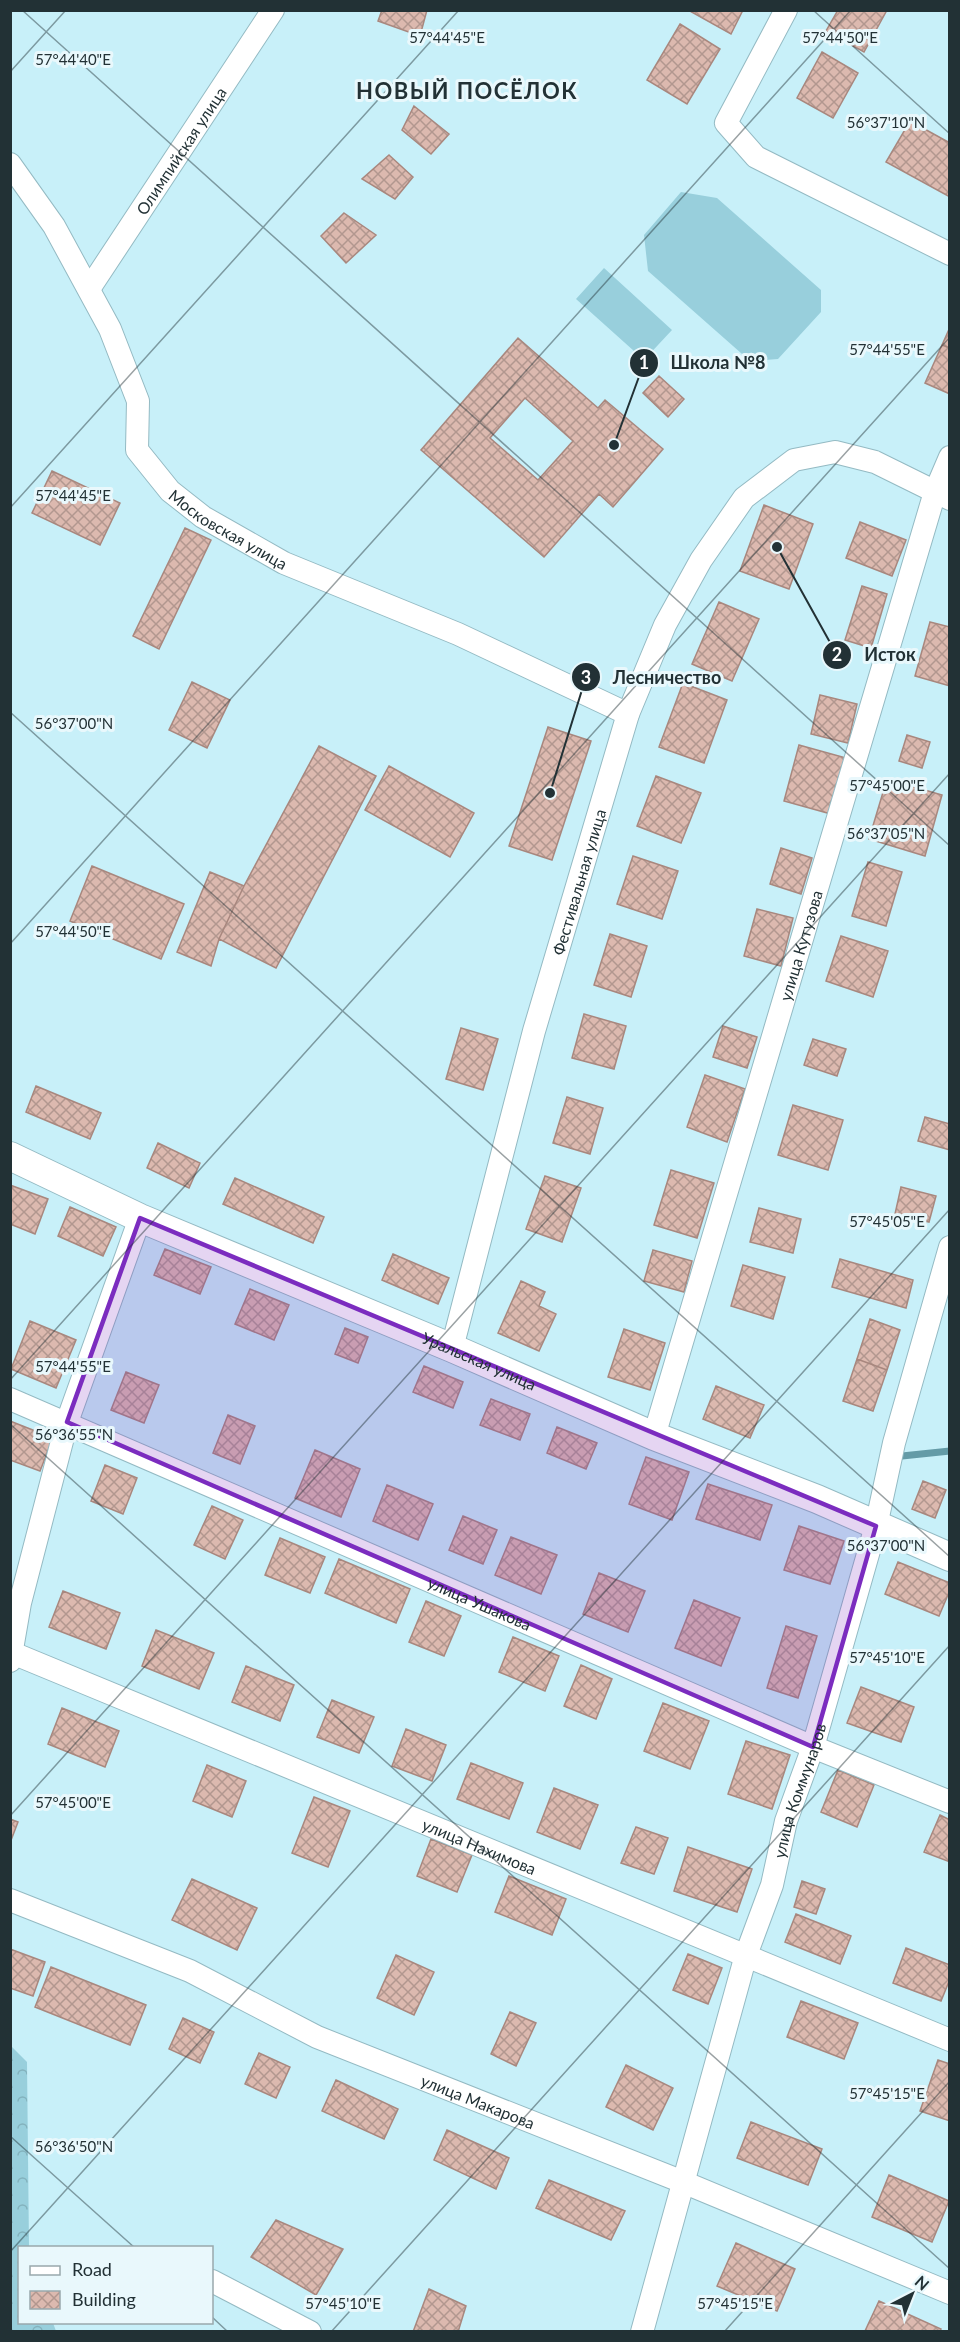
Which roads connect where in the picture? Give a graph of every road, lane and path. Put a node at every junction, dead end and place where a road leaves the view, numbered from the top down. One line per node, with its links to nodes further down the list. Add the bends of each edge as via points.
1 (273, 10): 5 (street, Олимпийская улица)
2 (786, 10): 4 (street, via 726,123 756,157)
3 (10, 164): 5 (street, Московская улица, via 54,226)
4 (950, 254)
5 (88, 289): 8 (street, Московская улица, via 110,329 138,401 137,450 170,491 203,517 284,563 458,634)
6 (950, 457): 7 (street, улица Кутузова)
7 (942, 496): 8 (street, Фестивальная улица, via 875,462 835,452 794,460 744,498 701,560 665,625); 15 (street, улица Кутузова)
8 (628, 714): 12 (street, Фестивальная улица, via 534,1031)
9 (10, 1156): 10 (street, Уральская улица)
10 (140, 1218): 12 (street, Уральская улица); 14 (street)
11 (950, 1247): 16 (street, улица Коммунаров, via 894,1443)
12 (452, 1348): 15 (street, Уральская улица)
13 (10, 1399): 14 (street, улица Ушакова)
14 (68, 1422): 18 (street, via 20,1603); 19 (street, улица Ушакова)
15 (654, 1436): 16 (street, Уральская улица)
16 (876, 1526): 17 (street, Уральская улица); 19 (street, улица Коммунаров)
17 (950, 1557)
18 (11, 1656): 22 (street, улица Нахимова)
19 (813, 1747): 20 (street, улица Ушакова); 22 (street, улица Коммунаров, via 786,1821 772,1885)
20 (950, 1802)
21 (10, 1900): 24 (street, улица Макарова, via 190,1971 317,2037)
22 (746, 1955): 23 (street, улица Нахимова); 24 (street, улица Коммунаров)
23 (950, 2040)
24 (683, 2182): 26 (street, улица Макарова); 28 (street, улица Коммунаров)
25 (213, 2282): 27 (street)
26 (950, 2293)
27 (310, 2331)
28 (642, 2331)

